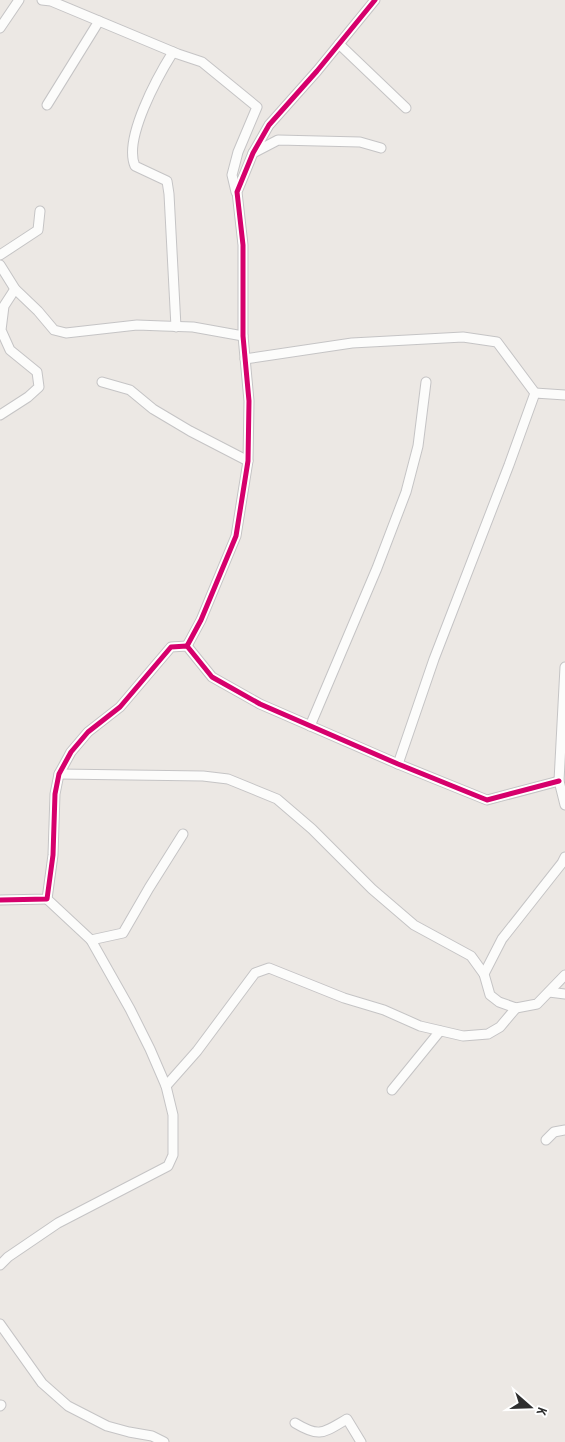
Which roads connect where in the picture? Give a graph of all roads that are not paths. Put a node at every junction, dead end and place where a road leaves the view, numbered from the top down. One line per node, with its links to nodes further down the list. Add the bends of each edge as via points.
1 (19, 0): 5 (street)
2 (42, 0): 4 (street)
3 (375, 0): 6 (street)
4 (99, 21): 7 (street); 8 (street)
5 (0, 28)
6 (339, 44): 9 (street); 11 (street, via 269,125)
7 (172, 52): 12 (street, via 202,62 257,108 232,174); 17 (street, via 144,106 132,159 135,166 167,180)
8 (46, 105)
9 (406, 108)
10 (381, 148): 11 (street, via 360,142 278,140)
11 (253, 153): 12 (street)
12 (236, 192): 18 (street, via 243,246)
13 (40, 211): 14 (street, via 38,230)
14 (0, 256)
15 (0, 265): 16 (street)
16 (15, 289): 17 (street, via 54,330 66,333 136,326); 24 (street, via 4,306 1,330 10,350 37,372 39,387)
17 (176, 326): 18 (street)
18 (244, 336): 19 (street)
19 (245, 359): 22 (street, via 352,343 463,337 497,342); 25 (street, via 249,401)
20 (102, 382): 25 (street, via 130,390 190,431)
21 (426, 382): 28 (street, via 418,446 406,492)
22 (535, 393): 23 (street); 29 (street, via 434,659)
23 (565, 395)
24 (0, 414)
25 (248, 461): 26 (street, via 236,536)
26 (187, 646): 28 (street, via 212,677 260,704); 30 (street, via 171,646 120,707 88,732 71,752)
27 (565, 667): 31 (street)
28 (310, 726): 29 (street)
29 (398, 764): 31 (street, via 487,800)
30 (59, 774): 35 (street); 38 (street, via 203,776 228,779 277,799 414,925 471,956)
31 (558, 781): 32 (street)
32 (565, 805)
33 (183, 834): 37 (street, via 123,934)
34 (565, 857): 38 (street, via 502,939)
35 (46, 899): 36 (street); 37 (street)
36 (0, 900)
37 (90, 940): 44 (street, via 134,1017)
38 (484, 974): 42 (street, via 490,996)
39 (565, 975): 40 (street)
40 (549, 992): 41 (street); 42 (street, via 537,1004)
41 (565, 994)
42 (516, 1008): 43 (street, via 500,1027 488,1034 463,1036)
43 (440, 1030): 44 (street, via 420,1026 270,968 254,973 197,1051); 45 (street)
44 (166, 1086): 48 (street, via 173,1114 173,1155 168,1166 58,1223)
45 (392, 1090)
46 (565, 1130): 47 (street, via 554,1132)
47 (546, 1140)
48 (0, 1266)
49 (0, 1324): 51 (street, via 42,1383 68,1406 108,1426)
50 (295, 1423): 52 (street, via 310,1432 326,1431 347,1419)
51 (164, 1442)
52 (361, 1442)

